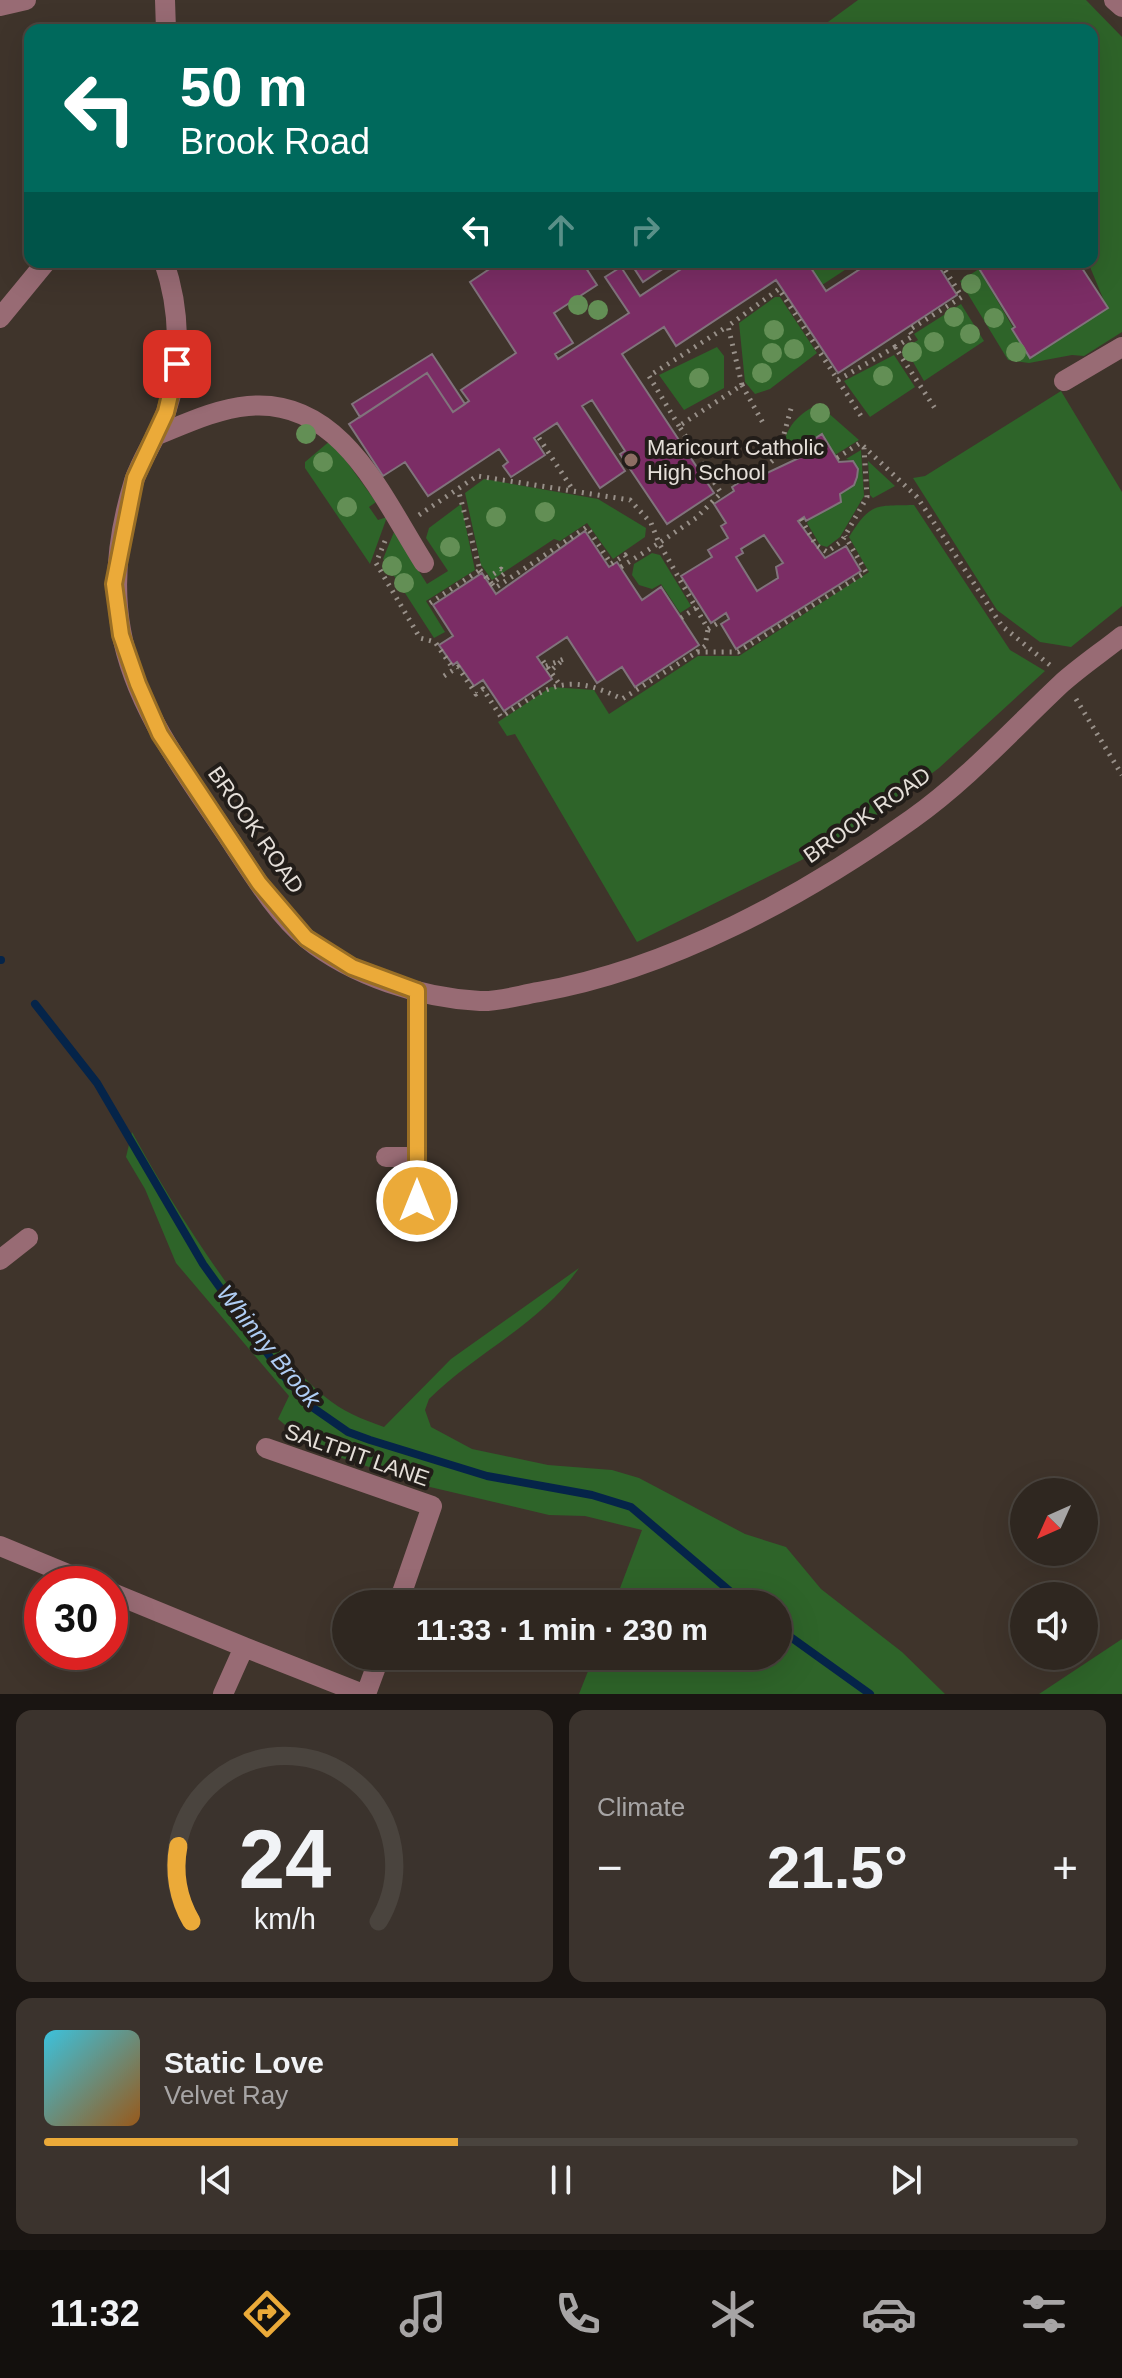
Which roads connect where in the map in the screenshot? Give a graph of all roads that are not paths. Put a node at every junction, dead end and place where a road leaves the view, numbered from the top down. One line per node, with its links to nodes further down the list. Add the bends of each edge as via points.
1 (26, 0): 4 (street)
2 (165, 0): 6 (street)
3 (1114, 0): 5 (street)
4 (0, 6)
5 (1122, 7)
6 (166, 24)
7 (41, 268): 9 (street)
8 (166, 268): 12 (street, BROOK ROAD, via 177,364)
9 (0, 318)
10 (1122, 347): 11 (street)
11 (1064, 381)
12 (155, 436): 13 (street, via 249,406 306,414 341,439); 15 (street, BROOK ROAD, via 135,478 114,584 121,635 160,734 259,883 306,938 352,967)
13 (424, 563)
14 (1122, 636): 15 (street, BROOK ROAD, via 913,818 773,907 625,971 558,988 484,1001)
15 (417, 991): 17 (street)
16 (386, 1157): 17 (street)
17 (417, 1157): 18 (street)
18 (417, 1201)
19 (28, 1238): 20 (street)
20 (4, 1251)
21 (266, 1448): 24 (street, SALTPIT LANE, via 432,1506)
22 (0, 1546): 23 (street)
23 (48, 1566)
24 (403, 1590)
25 (128, 1599): 26 (street)
26 (244, 1647): 28 (street); 29 (street)
27 (374, 1670): 29 (street)
28 (223, 1694)
29 (365, 1694)

